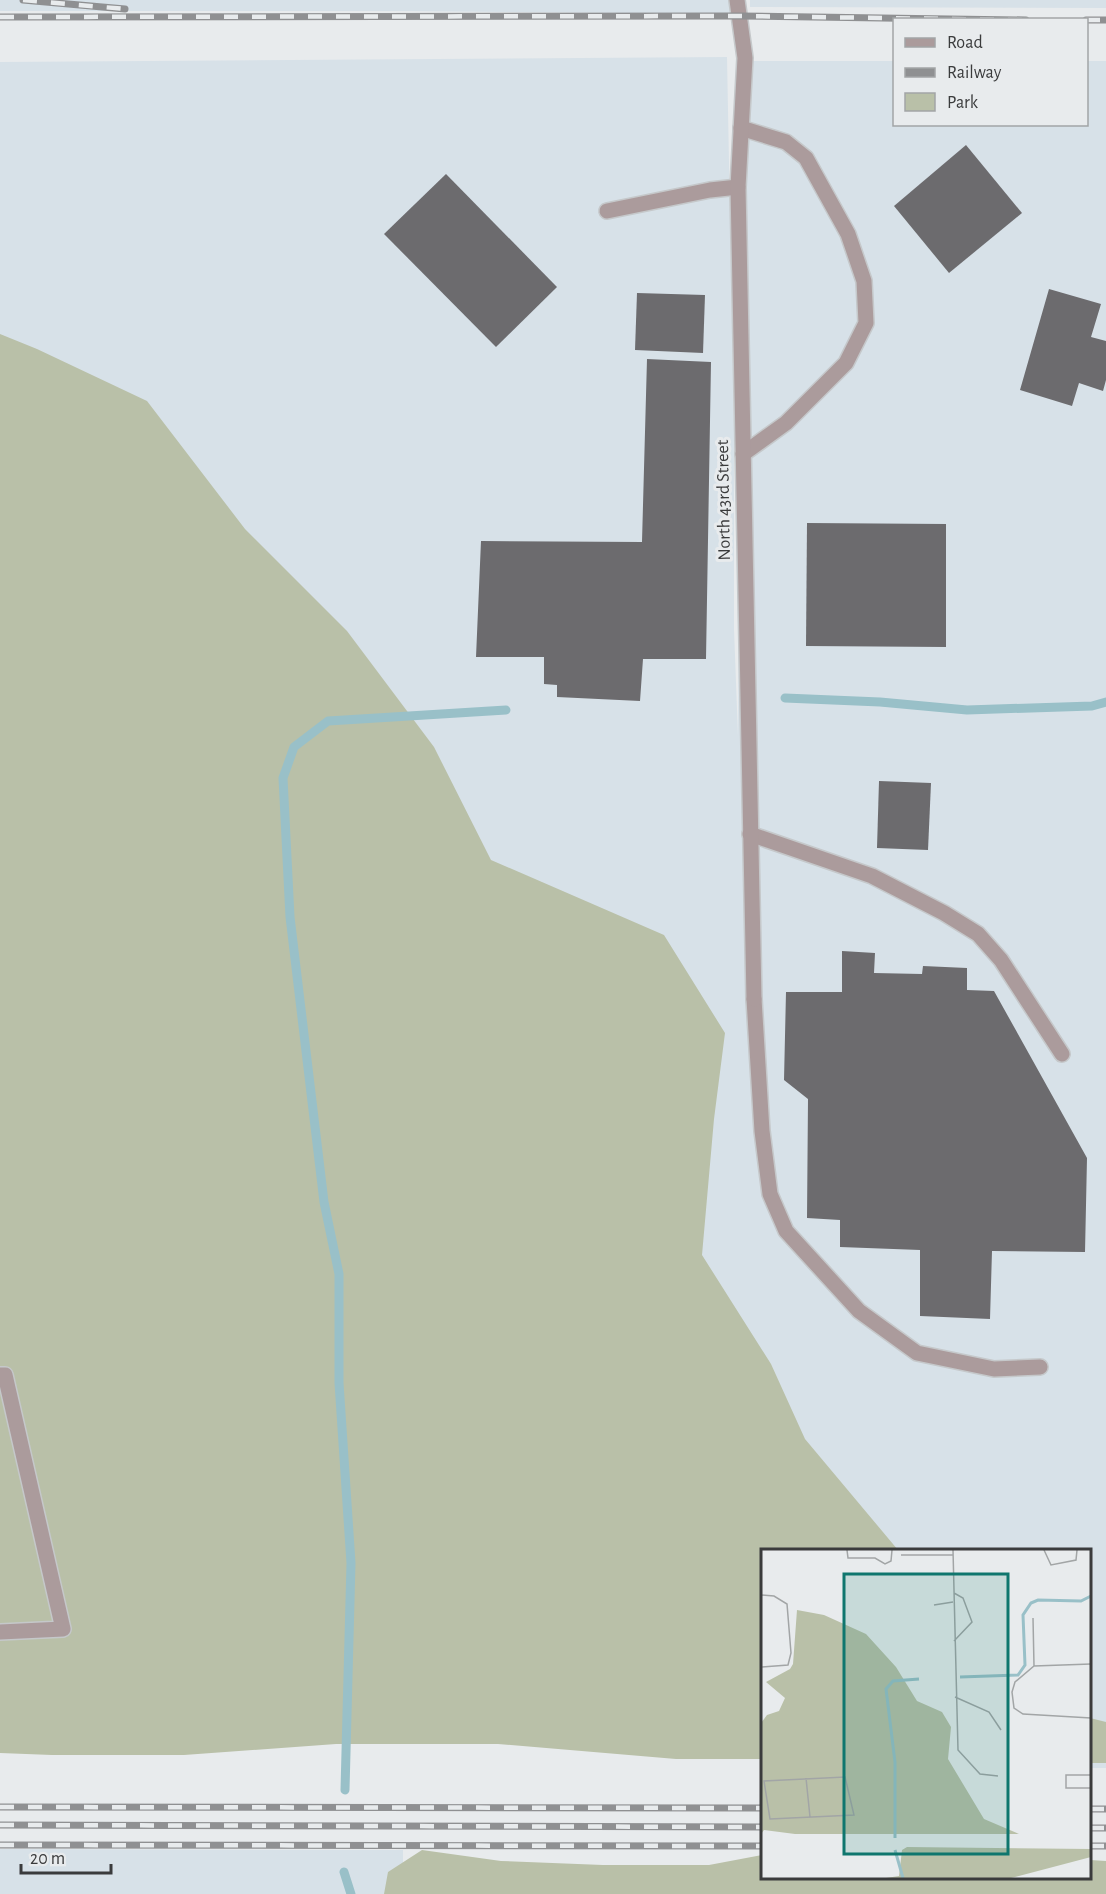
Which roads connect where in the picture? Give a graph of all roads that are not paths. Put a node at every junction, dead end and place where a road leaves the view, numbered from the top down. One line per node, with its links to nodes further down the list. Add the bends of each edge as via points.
1 (737, 0): 2 (street, North 43rd Street, via 745,58)
2 (741, 128): 3 (street, North 43rd Street); 5 (street, via 786,142 806,158 848,234 864,281 866,323 846,363 786,423)
3 (738, 187): 4 (street); 5 (street, North 43rd Street)
4 (607, 211)
5 (743, 454): 6 (street, North 43rd Street)
6 (750, 834): 7 (street, via 872,876 978,934 1001,960); 8 (street, North 43rd Street, via 762,1131 770,1194 786,1231 859,1311 917,1353 994,1369)
7 (1062, 1054)
8 (1040, 1367)
9 (0, 1375): 10 (street, via 5,1375 63,1629)
10 (0, 1632)

